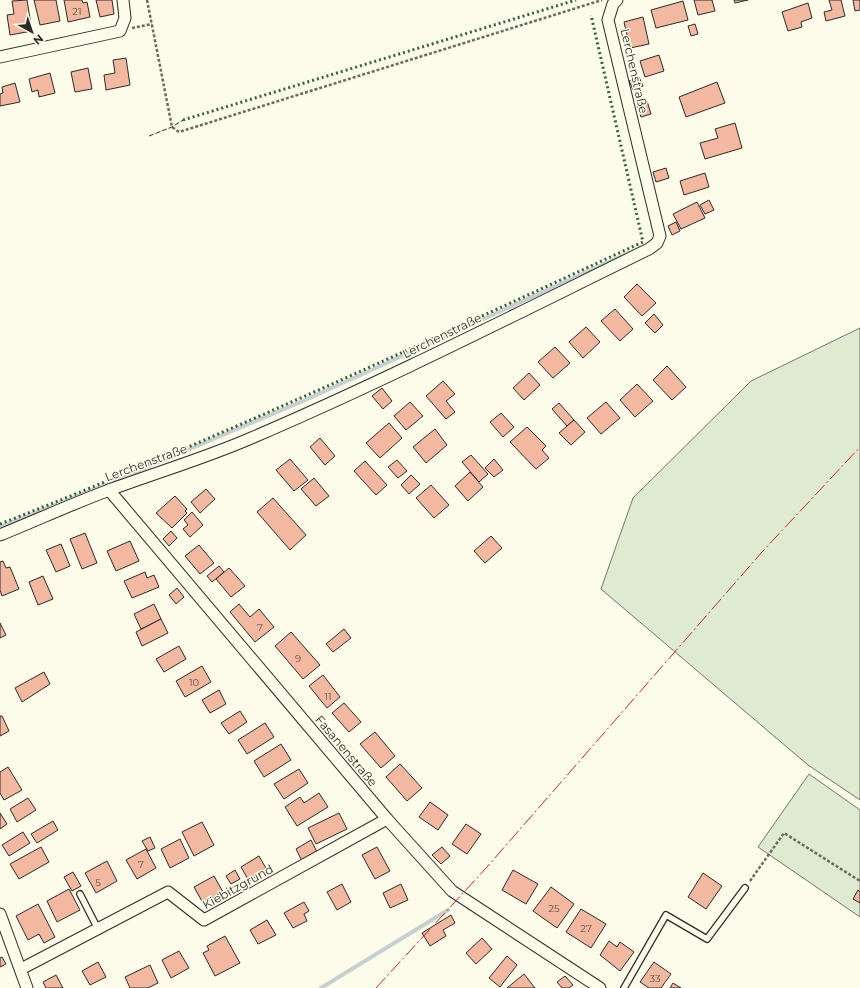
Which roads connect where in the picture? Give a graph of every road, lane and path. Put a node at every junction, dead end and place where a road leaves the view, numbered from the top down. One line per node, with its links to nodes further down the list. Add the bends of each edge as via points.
1 (123, 0): 6 (street, via 125,18)
2 (147, 0): 5 (path)
3 (602, 0): 5 (path, via 179,132 172,127)
4 (617, 0): 8 (street, Lerchenstraße, via 613,4 608,20 660,236 657,243 649,250 379,381 248,439)
5 (152, 24): 6 (path)
6 (120, 31): 7 (street)
7 (0, 57)
8 (109, 490): 9 (street, Lerchenstraße); 10 (street, Fasanenstraße)
9 (0, 535)
10 (386, 819): 15 (street, Kiebitzgrund, via 204,920 168,892); 18 (street, Fasanenstraße, via 452,891)
11 (860, 881): 12 (path, via 784,833)
12 (745, 888): 19 (lane, via 707,939 666,915)
13 (80, 894): 15 (lane)
14 (0, 914): 16 (street)
15 (98, 929): 16 (street, Kiebitzgrund)
16 (21, 970): 17 (street)
17 (27, 988)
18 (600, 988)
19 (624, 988)

